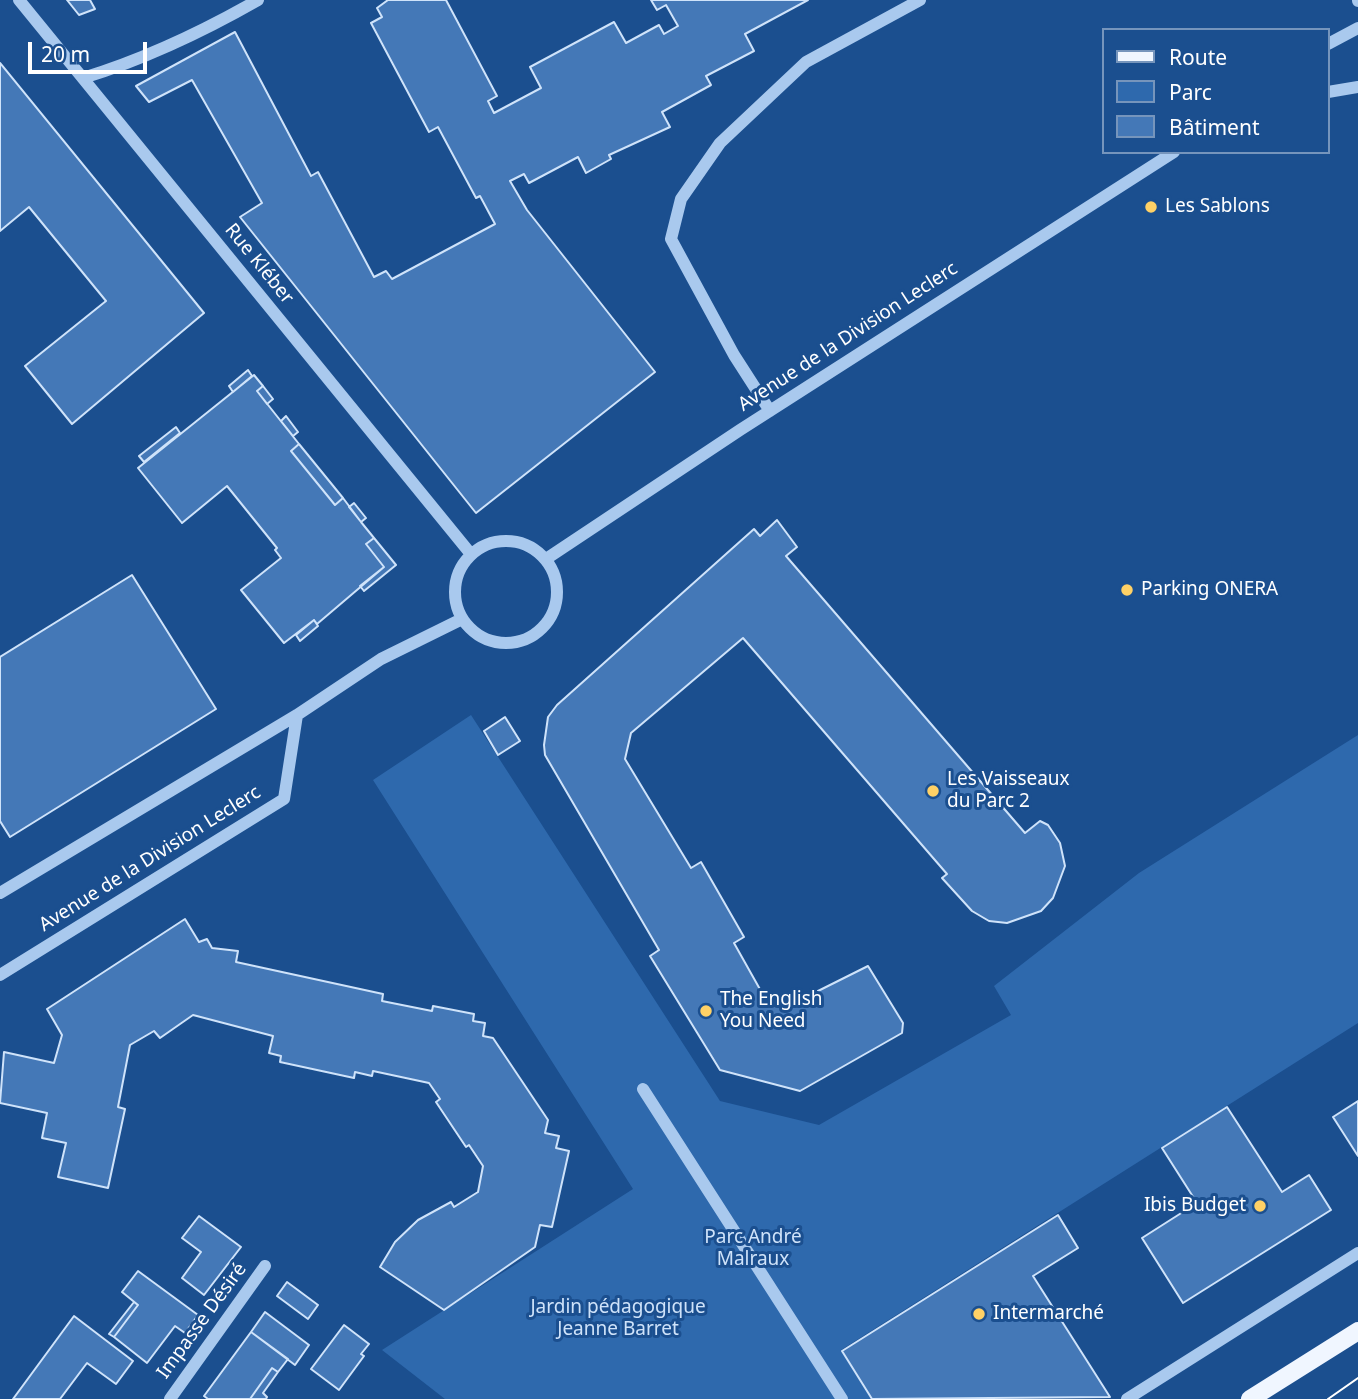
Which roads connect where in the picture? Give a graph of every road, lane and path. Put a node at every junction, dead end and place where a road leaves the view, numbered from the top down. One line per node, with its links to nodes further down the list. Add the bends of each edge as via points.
1 (19, 0): 6 (street, Rue Kléber)
2 (258, 0): 6 (street, via 201,32)
3 (920, 0): 10 (street, via 806,61 720,143 681,199 671,239 734,355)
4 (1358, 28): 5 (street)
5 (1330, 43)
6 (83, 78): 11 (street, Rue Kléber)
7 (1358, 88): 8 (street)
8 (1330, 92)
9 (1171, 154): 10 (street, Avenue de la Division Leclerc)
10 (771, 411): 12 (street, Avenue de la Division Leclerc)
11 (470, 553): 12 (street, via 492,543 512,541 534,548); 13 (street, via 459,571 455,595)
12 (546, 559): 13 (street, via 556,578 558,600 552,618 538,634 500,644 480,637)
13 (461, 619): 14 (street, via 381,659)
14 (297, 715): 15 (street); 16 (street, Avenue de la Division Leclerc, via 284,799)
15 (0, 893)
16 (0, 975)
17 (643, 1089): 22 (street)
18 (1358, 1253): 23 (street)
19 (265, 1266): 21 (street, Impasse Désiré)
20 (1358, 1331): 24 (main road)
21 (170, 1399)
22 (842, 1399)
23 (1127, 1399)
24 (1250, 1399)

